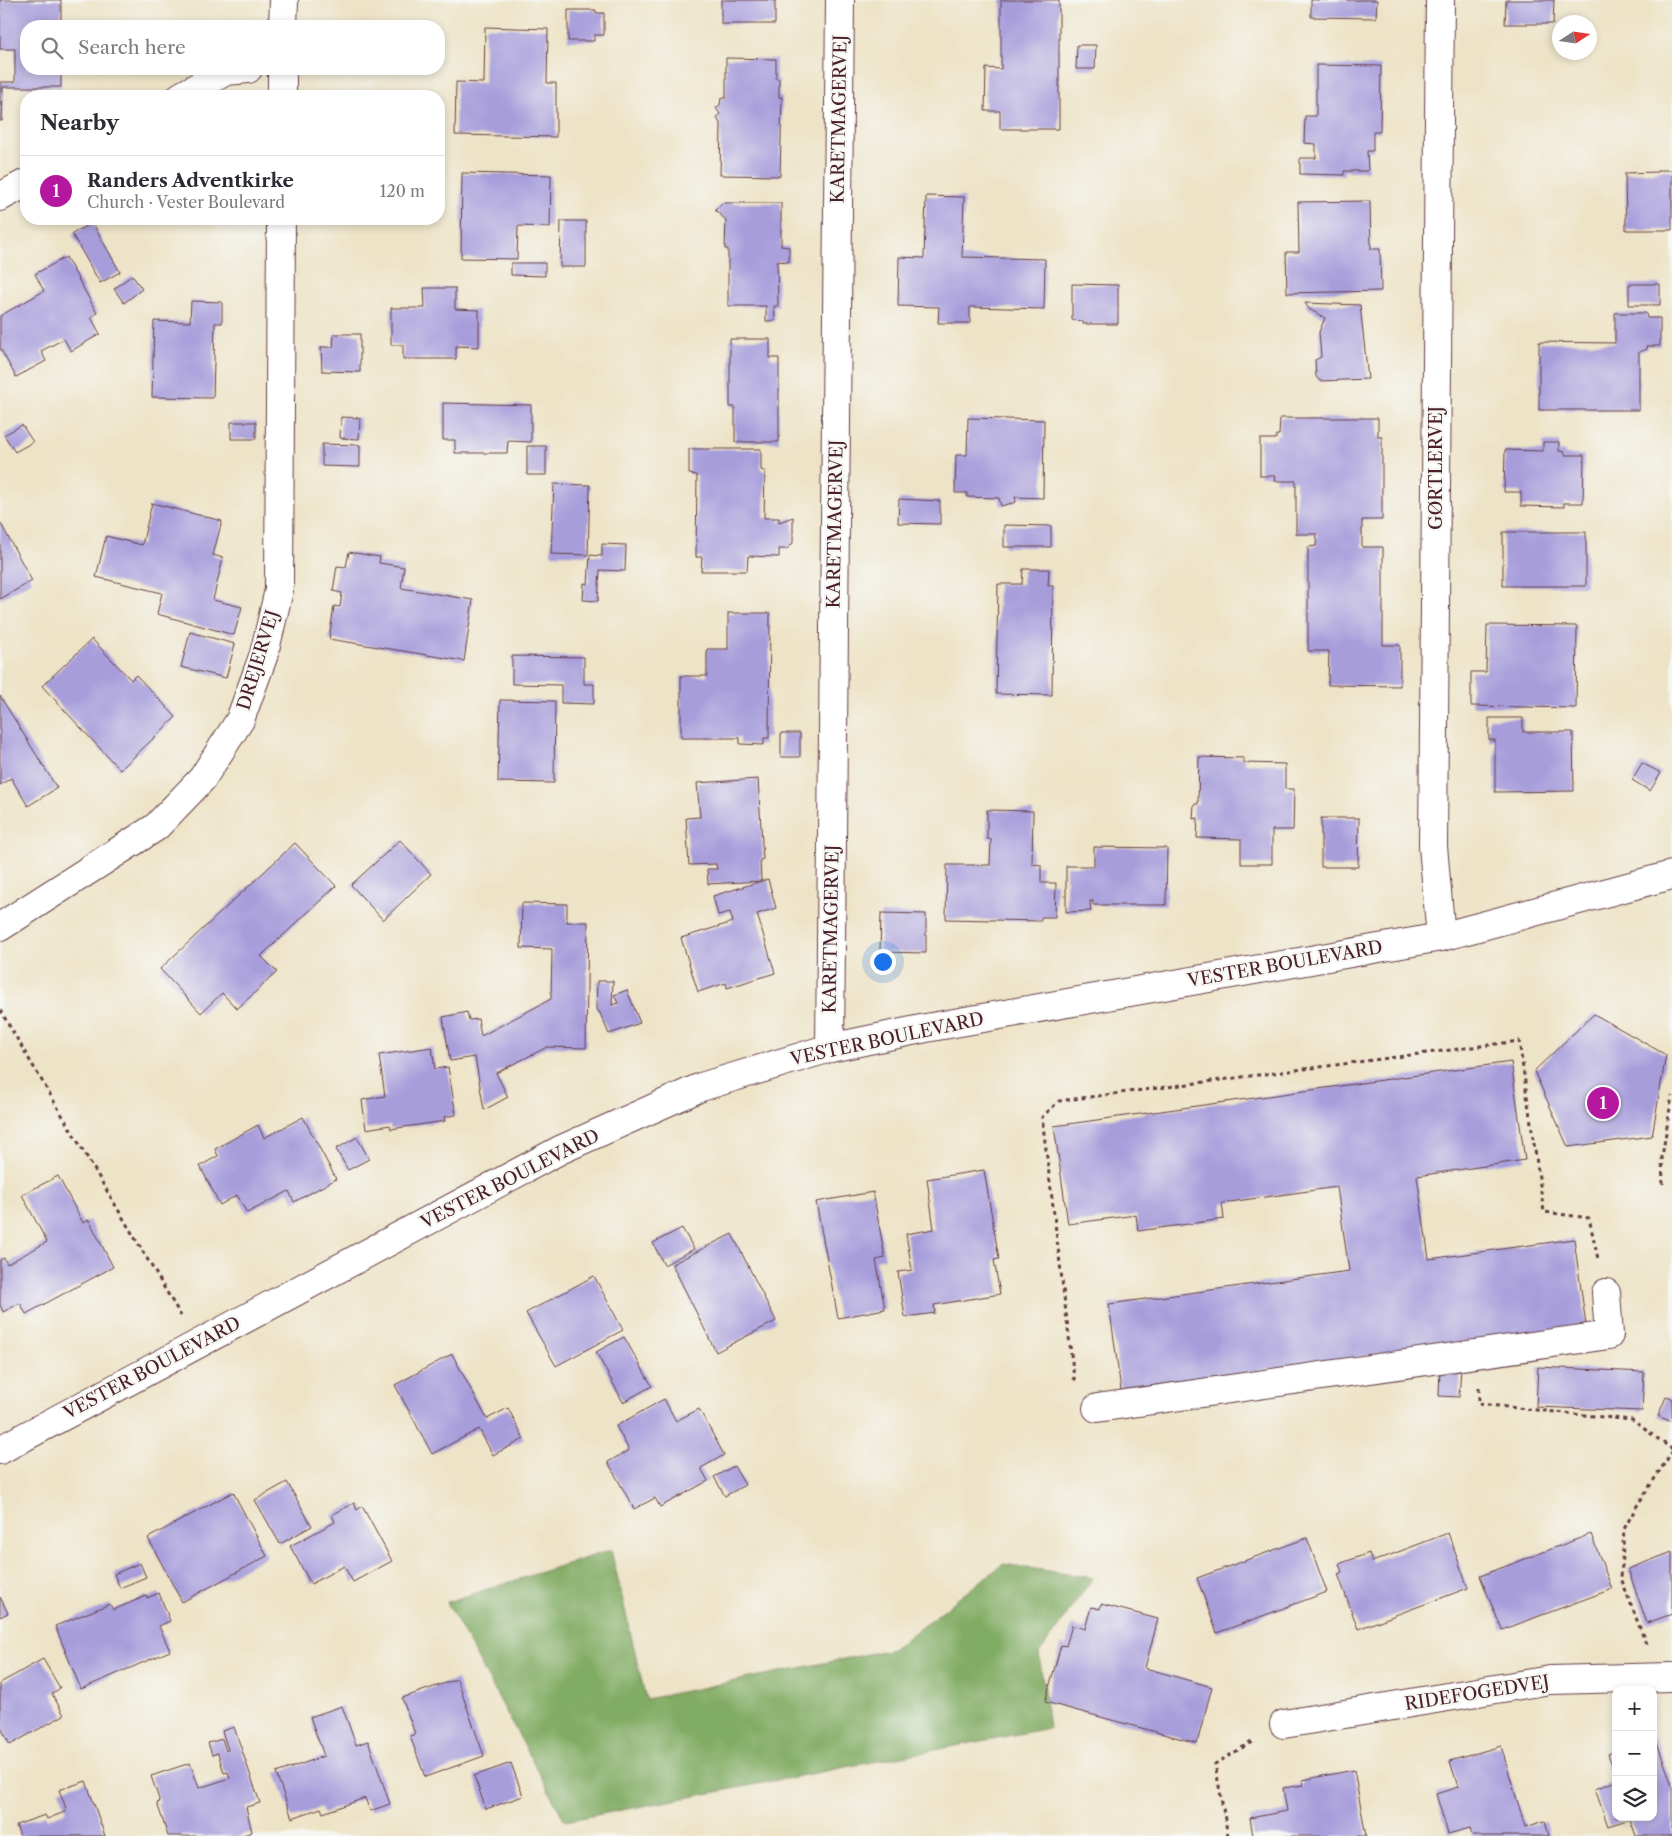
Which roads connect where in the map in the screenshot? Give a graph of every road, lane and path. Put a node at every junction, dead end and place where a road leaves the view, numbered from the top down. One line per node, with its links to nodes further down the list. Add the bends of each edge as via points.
1 (284, 0): 4 (street)
2 (840, 0): 16 (street, KARETMAGERVEJ)
3 (1440, 0): 14 (street, GØRTLERVEJ, via 1433,846)
4 (283, 20)
5 (219, 75): 7 (street)
6 (282, 75): 8 (street)
7 (192, 90)
8 (282, 90)
9 (20, 185): 10 (street)
10 (0, 197)
11 (281, 225): 13 (street, DREJERVEJ, via 279,590 264,654 240,720 202,779 156,827)
12 (1672, 875): 14 (street, VESTER BOULEVARD)
13 (0, 928)
14 (1441, 937): 16 (street, VESTER BOULEVARD, via 926,1028)
15 (0, 1010): 20 (path)
16 (830, 1048): 20 (street, VESTER BOULEVARD, via 701,1087 560,1150)
17 (1672, 1096): 18 (path, via 1662,1157)
18 (1663, 1184)
19 (1606, 1294): 21 (street, via 1609,1335); 22 (path, via 1589,1218 1544,1212 1520,1041 1059,1101 1042,1117 1044,1136 1074,1378)
20 (197, 1344): 23 (street, VESTER BOULEVARD)
21 (1478, 1353): 22 (street); 24 (path, via 1479,1404 1632,1420)
22 (1097, 1408)
23 (0, 1450)
24 (1672, 1451): 25 (path, via 1624,1529 1622,1578)
25 (1665, 1677): 26 (street, RIDEFOGEDVEJ, via 1550,1680)
26 (1284, 1724): 27 (path, via 1215,1764)
27 (1228, 1836)

